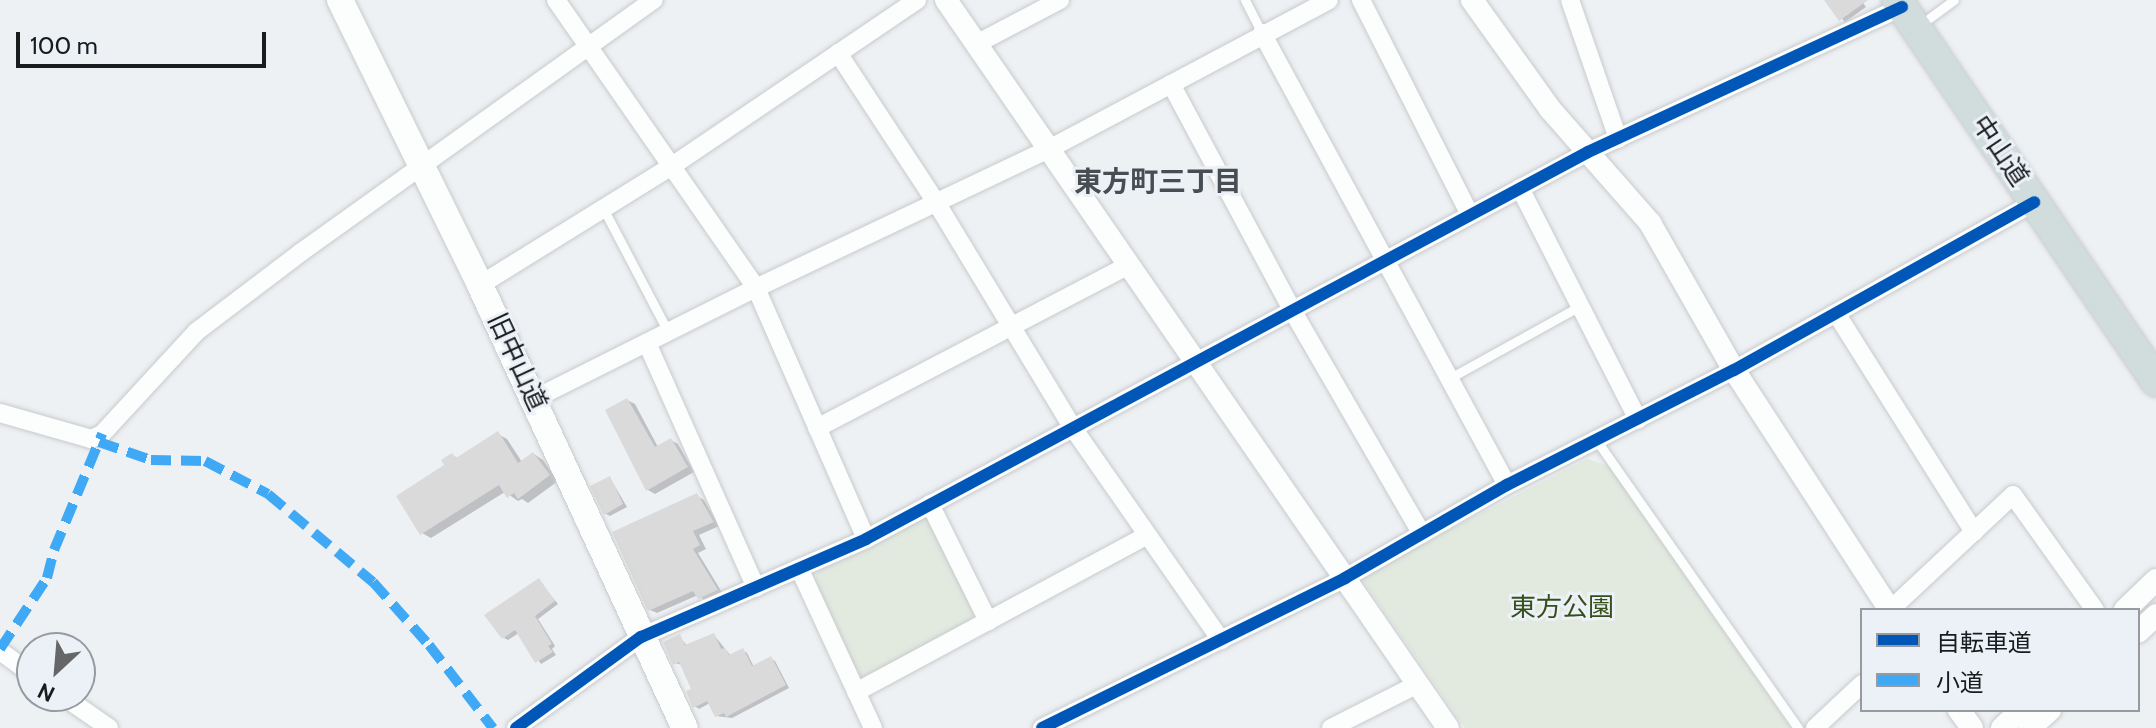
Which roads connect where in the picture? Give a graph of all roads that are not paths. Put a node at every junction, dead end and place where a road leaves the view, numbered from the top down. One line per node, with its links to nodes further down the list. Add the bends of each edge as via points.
1 (340, 0): 22 (main road, 旧中山道)
2 (556, 0): 16 (street)
3 (654, 0): 16 (street)
4 (917, 0): 17 (street)
5 (946, 0): 15 (street)
6 (1060, 0): 15 (street)
7 (1245, 0): 14 (lane)
8 (1329, 0): 14 (street)
9 (1361, 0): 28 (street)
10 (1472, 0): 21 (street)
11 (1570, 0): 19 (street)
12 (1954, 0): 13 (lane)
13 (1906, 11): 19 (street); 26 (highway, 中山道)
14 (1262, 33): 18 (street); 29 (street)
15 (978, 43): 20 (street)
16 (588, 45): 22 (street); 23 (street)
17 (838, 53): 23 (street); 25 (street)
18 (1171, 84): 20 (street); 34 (street)
19 (1618, 139): 21 (street)
20 (1049, 149): 25 (street); 30 (street)
21 (1588, 152): 24 (street); 40 (street, via 1664,244)
22 (422, 164): 31 (main road, 旧中山道); 44 (street, via 196,332 102,434 91,439)
23 (672, 166): 27 (street); 32 (street)
24 (1520, 188): 28 (street); 33 (street)
25 (936, 202): 32 (street); 36 (street)
26 (2034, 202): 35 (street); 42 (highway, 中山道)
27 (603, 208): 31 (street); 37 (lane)
28 (1470, 215): 29 (street)
29 (1387, 260): 34 (street); 41 (street)
30 (1129, 265): 36 (street); 39 (street)
31 (480, 285): 43 (main road, 旧中山道)
32 (756, 288): 37 (street); 46 (street)
33 (1580, 306): 41 (lane); 45 (street)
34 (1292, 310): 39 (street); 52 (street)
35 (1836, 313): 40 (street); 51 (street)
36 (1012, 329): 46 (street); 47 (street)
37 (668, 332): 38 (street)
38 (647, 343): 43 (street); 58 (street)
39 (1196, 362): 47 (street); 56 (street)
40 (1734, 370): 45 (street); 59 (street)
41 (1450, 378): 49 (street)
42 (2156, 381)
43 (534, 399): 66 (main road, 旧中山道)
44 (0, 413)
45 (1638, 420): 48 (street)
46 (817, 428): 54 (street)
47 (1073, 428): 50 (street); 53 (street)
48 (1597, 441): 49 (street); 81 (lane)
49 (1507, 485): 52 (street)
50 (930, 504): 54 (street); 64 (street)
51 (1974, 532): 60 (street); 61 (street, via 2013,495)
52 (1422, 534): 56 (street)
53 (1147, 535): 64 (street); 67 (street)
54 (866, 539): 55 (street)
55 (800, 570): 58 (street); 70 (street)
56 (1345, 578): 67 (street); 68 (street)
57 (2156, 580): 62 (street)
58 (756, 588): 66 (street)
59 (1889, 608)
60 (1892, 608)
61 (2094, 608)
62 (2127, 608)
63 (2156, 615): 65 (street)
64 (988, 621): 70 (street)
65 (2140, 630)
66 (641, 637): 75 (street); 76 (main road, 旧中山道)
67 (1221, 640): 78 (street)
68 (1418, 684): 79 (street); 80 (street)
69 (1860, 686): 82 (street)
70 (856, 692): 77 (street)
71 (86, 712): 74 (street)
72 (2019, 712): 83 (street)
73 (2048, 712): 84 (street)
74 (109, 728)
75 (516, 728)
76 (685, 728)
77 (873, 728)
78 (1042, 728)
79 (1331, 728)
80 (1448, 728)
81 (1798, 728)
82 (1815, 728)
83 (2002, 728)
84 (2030, 728)

